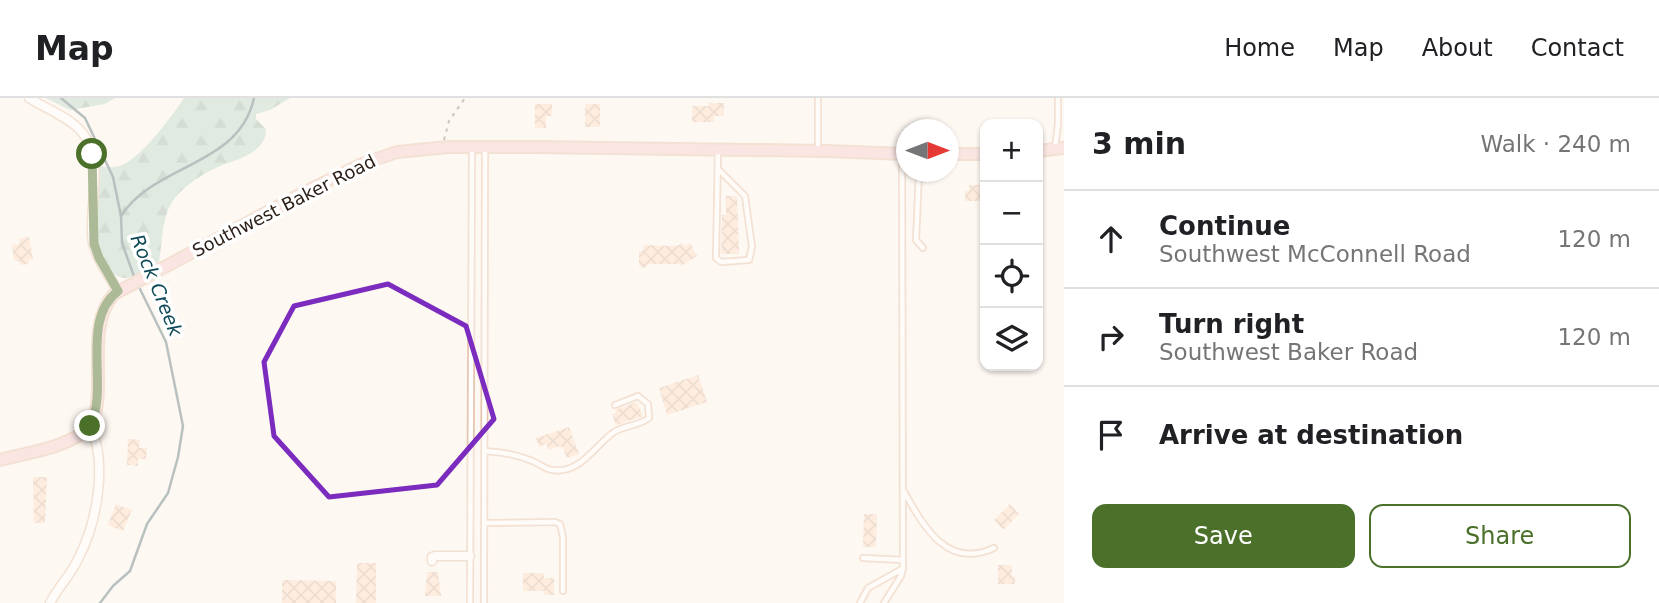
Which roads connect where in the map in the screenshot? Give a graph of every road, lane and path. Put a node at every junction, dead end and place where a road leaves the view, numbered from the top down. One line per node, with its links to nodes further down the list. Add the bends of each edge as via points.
1 (29, 98): 18 (street, via 74,125 88,143 93,160 94,244)
2 (466, 98): 7 (path, via 449,121)
3 (818, 98): 10 (lane)
4 (1058, 98): 8 (lane)
5 (472, 147): 6 (main road, Southwest Baker Road); 7 (main road, Southwest Baker Road); 26 (lane)
6 (485, 147): 9 (main road, Southwest Baker Road); 21 (lane)
7 (443, 148): 18 (main road, Southwest Baker Road, via 397,152 362,163)
8 (1060, 148)
9 (718, 149): 10 (main road, Southwest Baker Road); 14 (lane)
10 (818, 151): 11 (main road, Southwest Baker Road)
11 (896, 154)
12 (959, 154): 13 (main road)
13 (980, 155)
14 (719, 170): 14 (lane, via 716,258 721,262 749,260 752,247 745,196)
15 (904, 182): 23 (lane)
16 (918, 182): 17 (lane, via 916,240)
17 (923, 248)
18 (118, 291): 20 (main road, via 108,301 99,328 97,402)
19 (615, 405): 21 (lane, via 638,396 648,404 649,418 613,432 573,466 547,469 506,452)
20 (90, 426): 22 (main road, via 63,443); 32 (street, via 98,453 93,527 78,561)
21 (485, 451): 24 (lane)
22 (0, 460)
23 (903, 489): 25 (lane, via 923,525 946,548 968,554); 28 (lane)
24 (485, 523): 31 (lane, via 560,524); 34 (lane)
25 (994, 548)
26 (470, 556): 29 (street, via 435,556); 33 (lane)
27 (863, 558): 28 (lane)
28 (903, 559): 30 (lane)
29 (432, 561)
30 (903, 568): 35 (lane, via 868,588); 36 (lane)
31 (563, 591)
32 (50, 603)
33 (470, 603)
34 (484, 603)
35 (860, 603)
36 (884, 603)

